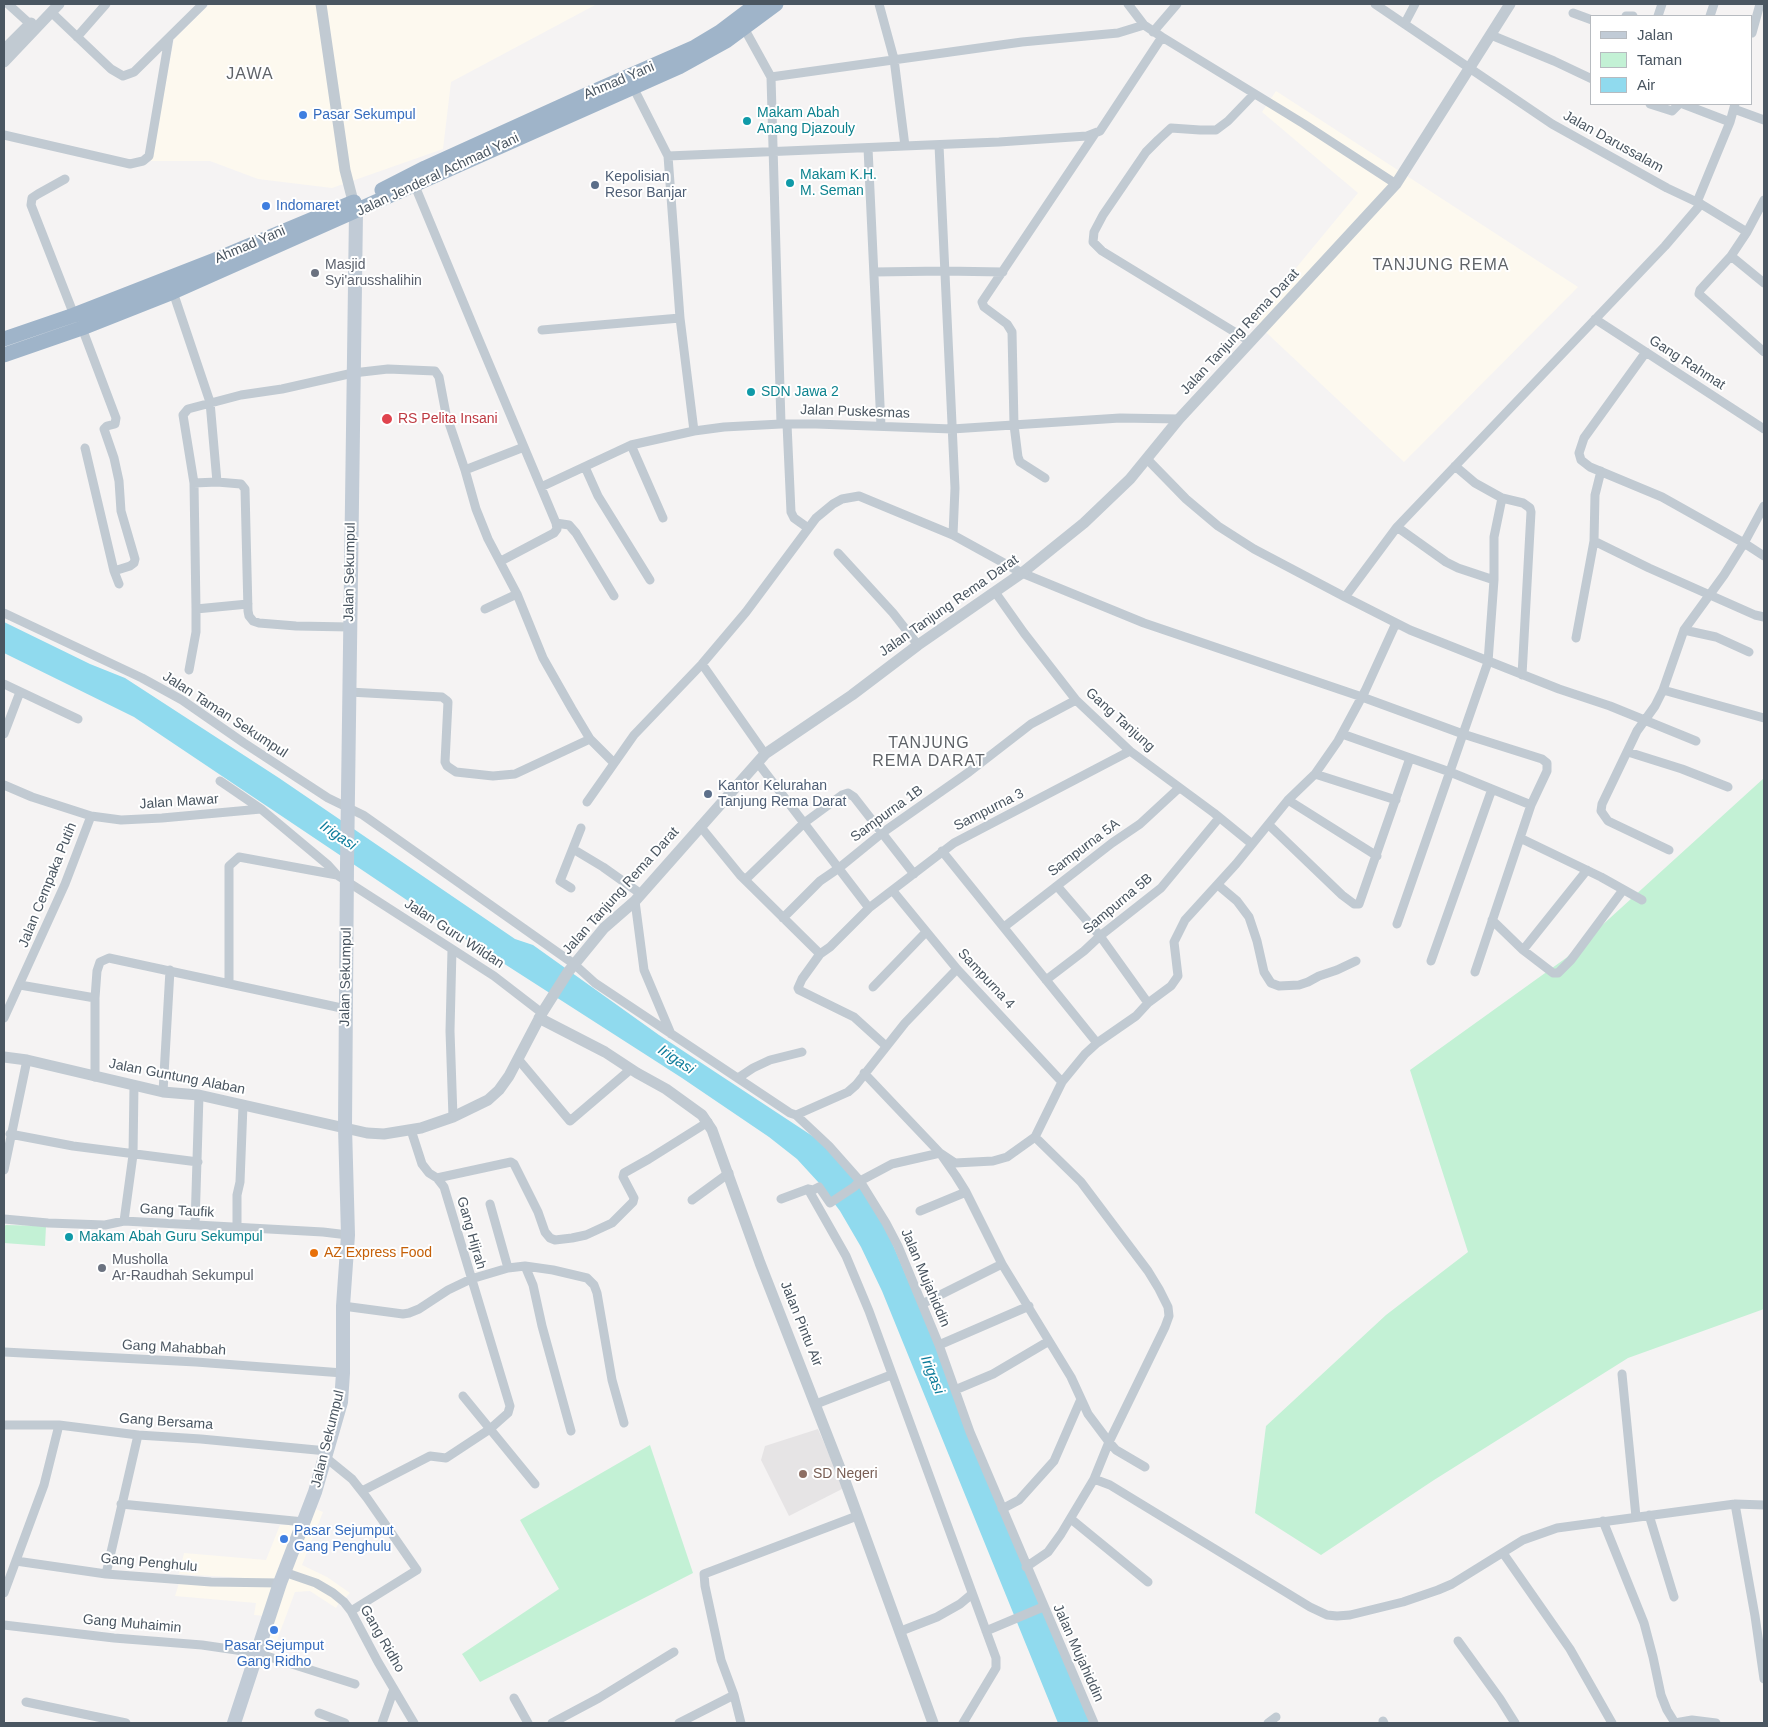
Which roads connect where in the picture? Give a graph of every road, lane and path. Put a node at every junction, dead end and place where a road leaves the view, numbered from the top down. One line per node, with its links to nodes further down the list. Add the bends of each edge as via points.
1 (8, 4): 20 (street)
2 (203, 4): 26 (street)
3 (321, 4): 54 (street, via 345,170)
4 (757, 4): 54 (highway, Ahmad Yani, via 695,47 579,98)
5 (776, 4): 21 (highway, Jalan Jenderal Achmad Yani)
6 (879, 4): 29 (street)
7 (1128, 4): 19 (street)
8 (1177, 4): 23 (street)
9 (1375, 4): 18 (street, Jalan Darussalam)
10 (1415, 4): 18 (street)
11 (1510, 4): 24 (street, Jalan Tanjung Rema Darat)
12 (1760, 4): 17 (street)
13 (103, 5): 25 (street)
14 (53, 6): 20 (street); 25 (street)
15 (1573, 13): 16 (street)
16 (1590, 19)
17 (1760, 20): 22 (street)
18 (1405, 23): 31 (street, Jalan Darussalam)
19 (1144, 25): 23 (street); 29 (street, via 1118,33)
20 (33, 27): 28 (street); 30 (street)
21 (744, 28): 32 (street); 34 (highway, Jalan Jenderal Achmad Yani, via 679,67)
22 (1753, 31)
23 (1153, 32): 27 (street)
24 (1491, 35): 31 (street, Jalan Tanjung Rema Darat); 33 (street)
25 (77, 37): 26 (street, via 123,76 134,72)
26 (169, 38): 42 (street, via 149,156 143,161 130,164)
27 (1162, 38): 35 (street); 43 (street, via 1100,131)
28 (4, 50)
29 (894, 59): 32 (street); 45 (street)
30 (4, 62)
31 (1469, 68): 50 (street, Jalan Tanjung Rema Darat); 53 (street, Jalan Darussalam, via 1552,124)
32 (771, 77): 47 (street)
33 (1590, 78)
34 (633, 87): 48 (street); 51 (highway, Jalan Jenderal Achmad Yani)
35 (1254, 94): 50 (street); 67 (street, via 1216,130 1171,128 1146,152 1094,232 1094,242 1102,250)
36 (1653, 105): 37 (street, via 1670,111)
37 (1680, 105)
38 (1684, 105): 41 (street)
39 (1734, 106): 40 (street); 41 (street)
40 (1764, 120)
41 (1730, 122): 53 (street)
42 (4, 135)
43 (1094, 135): 44 (street); 59 (street)
44 (939, 145): 45 (street); 57 (street)
45 (905, 146): 46 (street)
46 (868, 148): 47 (street); 58 (street)
47 (773, 152): 48 (street); 74 (street)
48 (668, 156): 62 (street)
49 (65, 179): 64 (street, via 32,198 31,205)
50 (1396, 184): 67 (street, Jalan Tanjung Rema Darat)
51 (415, 186): 54 (highway, Jalan Jenderal Achmad Yani); 82 (street)
52 (1764, 200): 55 (street)
53 (1699, 203): 55 (street, Jalan Darussalam); 63 (street, via 1665,246)
54 (354, 207): 61 (highway, Jalan Jenderal Achmad Yani); 64 (highway, Ahmad Yani, via 215,260); 71 (main road, Jalan Sekumpul)
55 (1747, 232): 56 (street)
56 (1731, 256): 60 (street); 69 (street, via 1699,294)
57 (944, 271): 58 (street); 59 (street); 77 (street)
58 (874, 272): 75 (street)
59 (1003, 272): 76 (street, via 982,302 1012,332)
60 (1764, 283)
61 (173, 292): 64 (highway, Jalan Jenderal Achmad Yani); 72 (street)
62 (680, 318): 65 (street); 79 (street)
63 (1595, 319): 68 (street, Gang Rahmat); 84 (street)
64 (78, 321): 66 (highway, Ahmad Yani); 70 (highway, Jalan Jenderal Achmad Yani); 104 (street, via 116,418 115,424 104,429 114,458 121,511 135,559 130,566)
65 (542, 330)
66 (4, 339)
67 (1251, 342): 73 (street, Jalan Tanjung Rema Darat)
68 (1646, 352): 78 (street, Gang Rahmat); 87 (street, via 1581,445 1581,460)
69 (1764, 352)
70 (4, 355)
71 (353, 372): 72 (street); 86 (street, via 388,369 438,373 446,414); 120 (main road, Jalan Sekumpul)
72 (210, 402): 89 (street); 90 (street, via 188,409 183,415)
73 (1179, 419): 76 (street, Jalan Puskesmas, via 1120,418); 83 (street, Jalan Tanjung Rema Darat)
74 (784, 424): 75 (street, Jalan Puskesmas); 79 (street, Jalan Puskesmas); 97 (street, via 791,512)
75 (882, 426): 77 (street, Jalan Puskesmas)
76 (1014, 426): 77 (street, Jalan Puskesmas); 88 (street, via 1020,462)
77 (952, 429): 98 (street)
78 (1764, 429)
79 (694, 431): 80 (street, Jalan Puskesmas)
80 (631, 445): 85 (street, Jalan Puskesmas); 94 (street)
81 (86, 448): 104 (street)
82 (524, 448): 86 (street); 91 (street)
83 (1147, 459): 105 (street, Jalan Tanjung Rema Darat, via 1108,501); 113 (street, via 1218,526 1254,550)
84 (1455, 466): 92 (street); 96 (street)
85 (585, 467): 91 (street, Jalan Puskesmas); 106 (street, via 598,496)
86 (465, 470): 103 (street, via 476,509)
87 (1601, 471): 99 (street, via 1595,496); 100 (street, via 1662,497)
88 (1045, 478)
89 (218, 482): 90 (street); 114 (street, via 241,484 246,492)
90 (194, 483): 115 (street)
91 (541, 487): 95 (street)
92 (1502, 498): 107 (street, via 1494,537); 128 (street, via 1523,503 1531,512)
93 (1764, 506): 100 (street)
94 (663, 518)
95 (556, 523): 103 (street, via 554,533); 112 (street, via 569,525 576,533)
96 (1397, 527): 107 (street, via 1446,562); 113 (street)
97 (808, 528): 98 (street, via 833,504 859,496); 126 (street, via 746,612)
98 (953, 534): 105 (street)
99 (1594, 541): 111 (street); 122 (street)
100 (1744, 543): 102 (street); 111 (street)
101 (838, 553): 123 (street)
102 (1764, 556)
103 (501, 561): 110 (street)
104 (114, 571): 108 (street)
105 (1022, 574): 109 (street, Jalan Tanjung Rema Darat); 133 (street, via 1144,623)
106 (650, 580)
107 (1494, 580): 125 (street)
108 (120, 584)
109 (995, 592): 123 (street, Jalan Tanjung Rema Darat); 134 (street, Gang Tanjung)
110 (517, 594): 116 (street); 141 (street, via 544,658)
111 (1711, 594): 118 (street); 121 (street)
112 (614, 596)
113 (1345, 597): 119 (street)
114 (248, 604): 115 (street); 120 (street, via 249,616 259,623)
115 (196, 609): 127 (street, via 196,632)
116 (486, 609)
117 (4, 613): 160 (street, Jalan Taman Sekumpul, via 182,700)
118 (1764, 617)
119 (1396, 623): 125 (street); 133 (street)
120 (350, 626): 132 (main road, Jalan Sekumpul)
121 (1684, 630): 124 (street, via 1716,636); 130 (street)
122 (1576, 638)
123 (918, 645): 145 (street, Jalan Tanjung Rema Darat)
124 (1749, 652)
125 (1488, 662): 128 (street); 140 (street)
126 (702, 664): 145 (street); 147 (street, via 634,735)
127 (188, 670)
128 (1522, 675): 137 (street)
129 (4, 684): 131 (street)
130 (1663, 690): 135 (street); 137 (street)
131 (20, 692): 136 (street); 138 (street)
132 (349, 692): 141 (street, via 442,697 448,702 445,762 456,772 493,776 515,774); 160 (main road, Jalan Sekumpul)
133 (1362, 697): 139 (street); 140 (street)
134 (1076, 700): 143 (street, Gang Tanjung); 167 (street, Sampurna 1B, via 1031,724)
135 (1764, 718)
136 (78, 719)
137 (1644, 720): 142 (street); 144 (street)
138 (4, 734)
139 (1342, 734): 146 (street); 149 (street)
140 (1463, 734): 148 (street); 158 (street, via 1545,760 1547,771)
141 (590, 739): 147 (street)
142 (1696, 741)
143 (1130, 751): 153 (street, Gang Tanjung); 172 (street, Sampurna 3)
144 (1628, 752): 152 (street); 171 (street, via 1601,811 1608,821)
145 (761, 758): 163 (street); 165 (street, Jalan Tanjung Rema Darat)
146 (1410, 758): 148 (street); 156 (street)
147 (614, 763): 157 (street)
148 (1450, 772): 154 (street); 189 (street)
149 (1315, 774): 155 (street); 156 (street)
150 (220, 781): 159 (street)
151 (4, 785): 161 (street, Jalan Mawar)
152 (1728, 787)
153 (1179, 788): 162 (street, Gang Tanjung); 180 (street, Sampurna 5A, via 1140,824)
154 (1492, 789): 158 (street); 197 (street)
155 (1288, 800): 164 (street); 173 (street)
156 (1396, 800): 173 (street)
157 (587, 802)
158 (1531, 805): 168 (street)
159 (261, 809): 161 (street, Jalan Mawar, via 121,820); 176 (street)
160 (347, 814): 176 (main road, Jalan Sekumpul); 198 (street, Jalan Taman Sekumpul, via 363,815)
161 (91, 816): 204 (street, Jalan Cempaka Putih)
162 (1219, 818): 169 (street, Gang Tanjung); 192 (street, Sampurna 5B, via 1161,888)
163 (804, 823): 167 (street, via 848,793); 174 (street); 178 (street)
164 (1269, 824): 169 (street); 173 (street, via 1354,904 1360,902)
165 (700, 826): 178 (street); 184 (street, Jalan Tanjung Rema Darat)
166 (581, 828): 170 (street)
167 (882, 833): 174 (street, Sampurna 1B); 177 (street)
168 (1520, 838): 175 (street); 188 (street)
169 (1252, 844): 179 (street)
170 (573, 849): 181 (street, via 560,881); 184 (street, via 603,867)
171 (1669, 850)
172 (942, 851): 177 (street, Sampurna 3); 190 (street)
173 (1376, 856)
174 (839, 868): 186 (street); 187 (street, Sampurna 1B, via 820,881)
175 (1587, 870): 182 (street); 194 (street)
176 (344, 874): 193 (street, Jalan Guru Wildan); 203 (street, via 239,857 229,866); 208 (main road, Jalan Sekumpul)
177 (914, 874): 183 (street, Sampurna 3)
178 (746, 879): 187 (street)
179 (1218, 885): 196 (street, via 1237,901 1249,917 1264,972 1271,983 1299,985); 207 (street, via 1185,920 1174,942 1178,976)
180 (1057, 886): 190 (street, Sampurna 5A); 192 (street)
181 (571, 888)
182 (1624, 890): 185 (street); 194 (street, via 1558,973 1553,973)
183 (893, 891): 186 (street, Sampurna 3); 191 (street, Sampurna 4)
184 (638, 898): 198 (street, Jalan Tanjung Rema Darat, via 604,928); 211 (street, via 644,970)
185 (1642, 900)
186 (869, 908): 195 (street, Sampurna 3)
187 (783, 918): 195 (street)
188 (1492, 920): 194 (street); 201 (street)
189 (1397, 924)
190 (1004, 927): 202 (street)
191 (926, 932): 199 (street, Sampurna 4); 205 (street)
192 (1100, 936): 202 (street, Sampurna 5B); 207 (street)
193 (452, 949): 209 (street, Jalan Guru Wildan); 228 (street)
194 (1523, 950)
195 (820, 954): 213 (street, Sampurna 3, via 802,979 799,990 854,1017)
196 (1356, 961)
197 (1431, 961)
198 (571, 968): 209 (street, Jalan Tanjung Rema Darat); 211 (street, Jalan Mujahiddin, via 615,994)
199 (957, 969): 213 (street); 222 (street, Sampurna 4)
200 (170, 970): 203 (street); 206 (street, via 109,958 103,960 97,971); 224 (street)
201 (1475, 972)
202 (1046, 980): 212 (street)
203 (229, 983): 208 (street)
204 (20, 985): 206 (street); 210 (street, Jalan Cempaka Putih)
205 (873, 987)
206 (95, 998): 220 (street)
207 (1148, 1003): 212 (street, via 1136,1016)
208 (346, 1009): 230 (main road, Jalan Sekumpul)
209 (542, 1013): 216 (street, Jalan Tanjung Rema Darat); 218 (street, Jalan Pintu Air)
210 (4, 1018)
211 (672, 1035): 221 (street, Jalan Mujahiddin)
212 (1097, 1043): 222 (street)
213 (886, 1046): 219 (street)
214 (802, 1052): 221 (street, via 770,1060)
215 (4, 1057): 217 (street, Jalan Guntung Alaban)
216 (518, 1059): 218 (street, via 570,1121); 228 (street, Jalan Tanjung Rema Darat, via 504,1083 488,1100)
217 (27, 1060): 220 (street, Jalan Guntung Alaban); 232 (street)
218 (631, 1069): 229 (street, Jalan Pintu Air, via 666,1090)
219 (864, 1073): 227 (street, via 848,1092); 235 (street)
220 (95, 1077): 223 (street, Jalan Guntung Alaban)
221 (738, 1078): 227 (street, Jalan Mujahiddin)
222 (1062, 1082): 233 (street)
223 (134, 1085): 224 (street, Jalan Guntung Alaban); 236 (street)
224 (163, 1092): 225 (street, Jalan Guntung Alaban)
225 (199, 1095): 226 (street, Jalan Guntung Alaban); 237 (street)
226 (242, 1105): 230 (street, Jalan Guntung Alaban); 251 (street)
227 (796, 1115): 241 (street, Jalan Mujahiddin, via 829,1146)
228 (453, 1117): 231 (street, Jalan Tanjung Rema Darat)
229 (708, 1122): 239 (street, Jalan Pintu Air); 240 (street, via 624,1173 634,1202 612,1223 572,1238 550,1238 511,1162)
230 (345, 1126): 231 (street, Jalan Tanjung Rema Darat, via 367,1133); 252 (main road, Jalan Sekumpul)
231 (411, 1130): 240 (street, Gang Hijrah, via 422,1164)
232 (10, 1134): 234 (street); 236 (street)
233 (1035, 1137): 235 (street, via 1007,1157 993,1161 955,1163); 276 (street, via 1081,1182 1148,1271 1168,1307 1165,1327)
234 (6, 1146): 238 (street)
235 (940, 1153): 241 (street, via 892,1164); 243 (street)
236 (133, 1155): 237 (street); 249 (street)
237 (198, 1162): 250 (street)
238 (4, 1170)
239 (729, 1173): 245 (street); 269 (street, Jalan Pintu Air, via 760,1263)
240 (437, 1178): 256 (street, Gang Hijrah, via 444,1187)
241 (857, 1184): 242 (street, via 830,1203 819,1187); 257 (street, Jalan Mujahiddin, via 882,1216)
242 (808, 1189): 244 (street); 265 (street, via 846,1256)
243 (966, 1192): 247 (street); 253 (street)
244 (781, 1199)
245 (692, 1200)
246 (490, 1204): 255 (street)
247 (920, 1211)
248 (4, 1219): 249 (street, Gang Taufik, via 105,1225)
249 (124, 1222): 250 (street, Gang Taufik)
250 (195, 1225): 251 (street, Gang Taufik)
251 (237, 1228): 252 (street, Gang Taufik)
252 (348, 1235): 258 (main road, Jalan Sekumpul)
253 (1002, 1264): 257 (street); 259 (street)
254 (525, 1266): 255 (street); 270 (street, via 587,1278 594,1285 612,1380); 274 (street, via 533,1285)
255 (508, 1268): 256 (street)
256 (471, 1279): 258 (street, Gang Hijrah, via 419,1309 403,1314); 273 (street, via 510,1406 508,1413)
257 (922, 1304): 261 (street, Jalan Mujahiddin)
258 (344, 1306): 263 (main road, Jalan Sekumpul)
259 (1029, 1306): 260 (street); 261 (street)
260 (1049, 1341): 266 (street, via 994,1374); 268 (street)
261 (939, 1345): 266 (street, Jalan Mujahiddin)
262 (4, 1352): 263 (street, Gang Mahabbah)
263 (343, 1373): 277 (main road, Jalan Sekumpul, via 340,1402)
264 (1622, 1374): 288 (street)
265 (891, 1375): 269 (street); 299 (street)
266 (955, 1390): 285 (street, Jalan Mujahiddin)
267 (463, 1396): 273 (street)
268 (1081, 1399): 276 (street); 285 (street, via 1054,1462 1019,1500)
269 (816, 1404): 286 (street, Jalan Pintu Air)
270 (624, 1423)
271 (4, 1425): 272 (street, Gang Bersama)
272 (59, 1425): 275 (street, Gang Bersama); 293 (street, via 44,1485)
273 (490, 1429): 280 (street); 281 (street, via 446,1458 430,1456)
274 (571, 1432)
275 (138, 1435): 277 (street, Gang Bersama, via 201,1438); 282 (street)
276 (1109, 1442): 278 (street, via 1116,1450); 279 (street)
277 (326, 1454): 281 (street); 291 (main road, Jalan Sekumpul)
278 (1145, 1467)
279 (1094, 1479): 289 (street); 292 (street, via 1110,1485 1327,1615 1350,1615 1423,1596 1452,1584)
280 (535, 1484)
281 (362, 1491): 302 (street, via 416,1570)
282 (121, 1504): 291 (street); 295 (street)
283 (1735, 1504): 284 (street); 287 (street); 309 (street)
284 (1764, 1505)
285 (1002, 1509): 294 (street, Jalan Mujahiddin)
286 (857, 1516): 304 (street, Jalan Pintu Air); 312 (street, via 704,1574 721,1660)
287 (1649, 1516): 288 (street); 300 (street)
288 (1636, 1517): 290 (street)
289 (1071, 1519): 294 (street, via 1048,1552); 297 (street)
290 (1603, 1521): 292 (street, via 1557,1528 1523,1540); 332 (street, via 1644,1623 1661,1695)
291 (304, 1522): 296 (main road, Jalan Sekumpul)
292 (1503, 1554): 331 (street, via 1570,1649)
293 (16, 1561): 295 (street, Gang Penghulu); 298 (street)
294 (1026, 1566): 301 (street, Jalan Mujahiddin)
295 (106, 1574): 296 (street, Gang Penghulu, via 211,1582)
296 (282, 1577): 302 (street, Gang Ridho, via 316,1583 339,1597); 308 (main road, Jalan Sekumpul)
297 (1148, 1582)
298 (4, 1593)
299 (972, 1594): 304 (street, via 937,1617); 305 (street)
300 (1674, 1597)
301 (1040, 1608): 305 (street); 328 (street, Jalan Mujahiddin)
302 (351, 1611): 311 (street, Gang Ridho)
303 (4, 1625): 308 (street, Gang Muhaimin)
304 (901, 1631): 326 (street, Jalan Pintu Air)
305 (986, 1631): 327 (street, via 996,1658 996,1668)
306 (1458, 1642): 330 (street)
307 (674, 1652): 317 (street)
308 (257, 1653): 310 (street, Gang Muhaimin); 319 (main road, Jalan Sekumpul)
309 (1764, 1679)
310 (355, 1684)
311 (394, 1688): 321 (street); 322 (street, Gang Ridho)
312 (734, 1695): 324 (street); 325 (street)
313 (514, 1698): 323 (street)
314 (26, 1702): 318 (street)
315 (318, 1713): 320 (street)
316 (1276, 1717): 329 (street)
317 (558, 1722)
318 (126, 1723)
319 (234, 1723)
320 (346, 1723)
321 (382, 1723)
322 (414, 1723)
323 (528, 1723)
324 (680, 1723)
325 (741, 1723)
326 (933, 1723)
327 (963, 1723)
328 (1094, 1723)
329 (1268, 1723)
330 (1515, 1723)
331 (1612, 1723)
332 (1675, 1723): 333 (street, via 1692,1720)
333 (1716, 1723)

